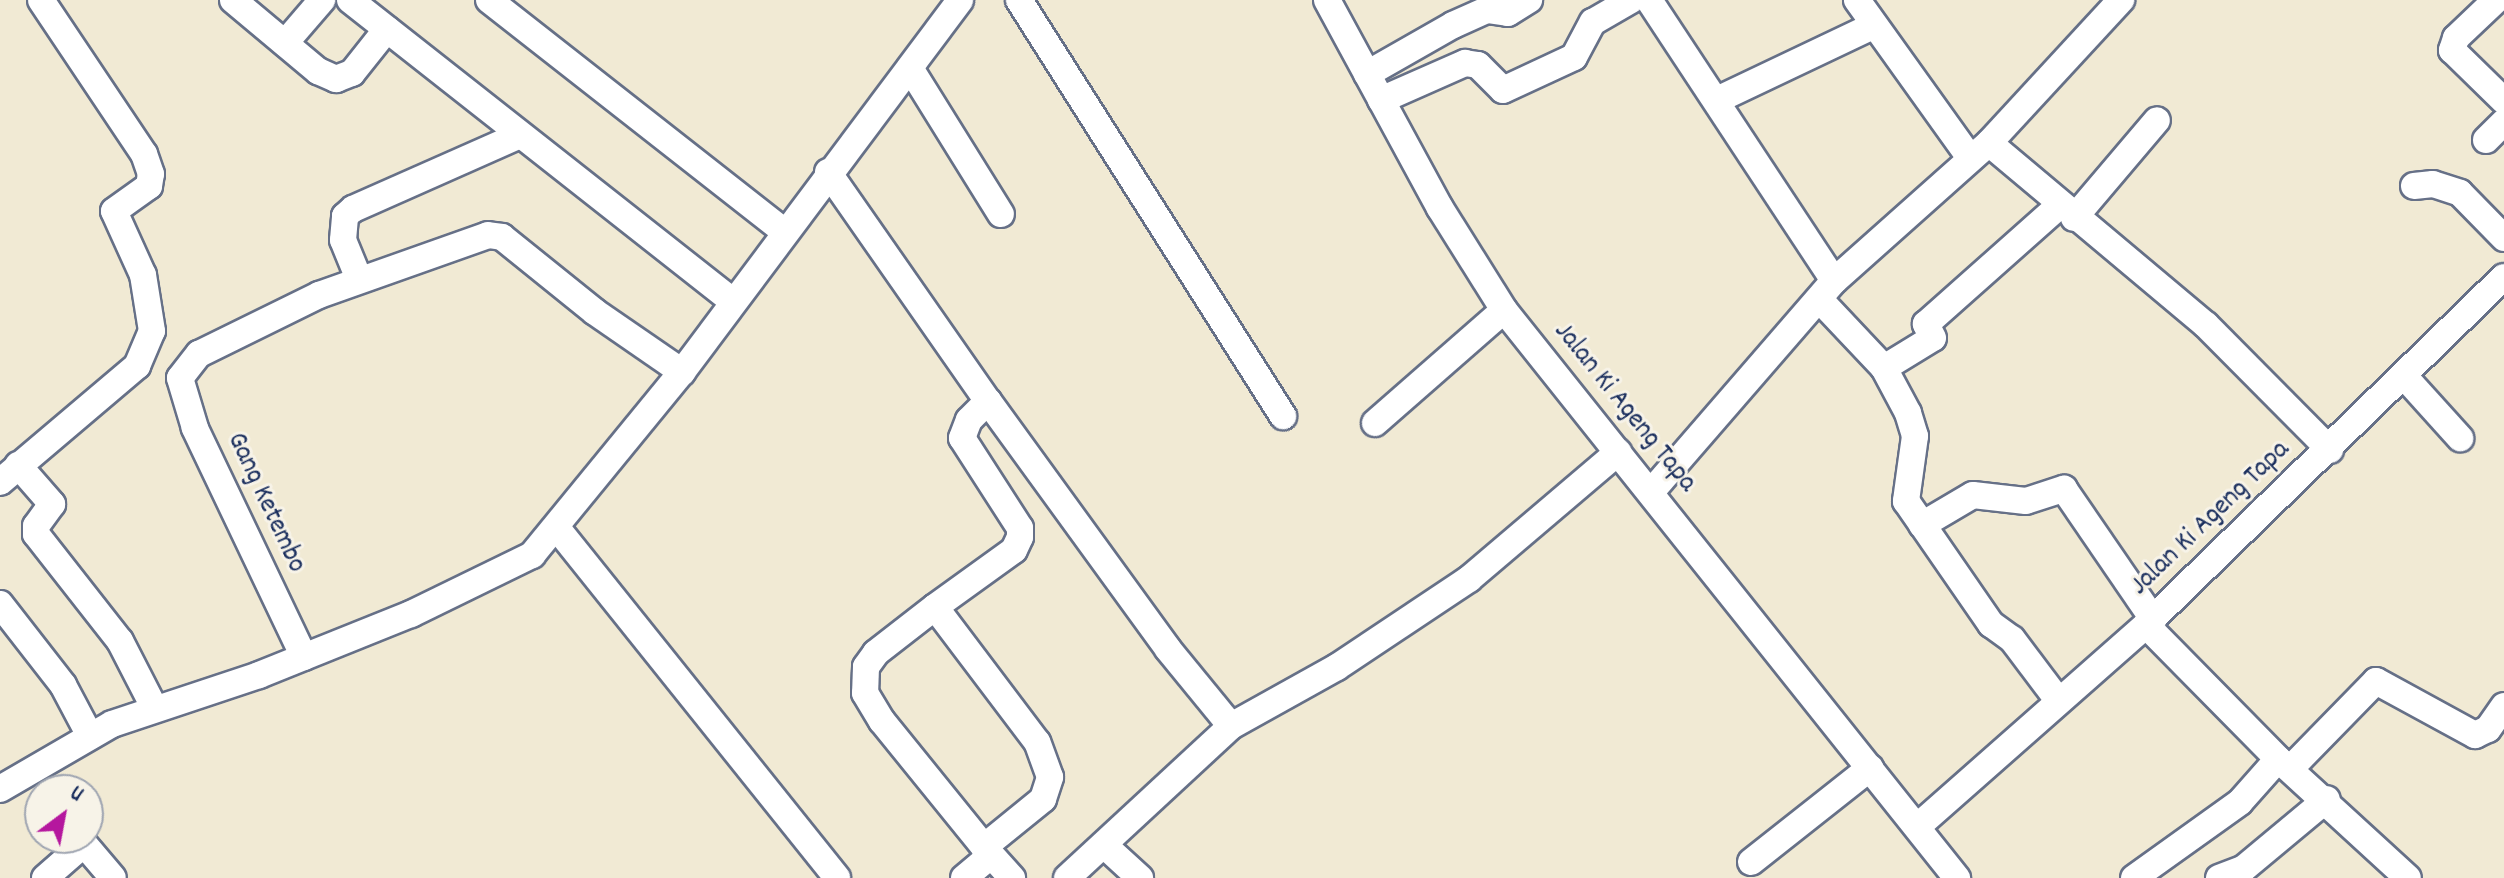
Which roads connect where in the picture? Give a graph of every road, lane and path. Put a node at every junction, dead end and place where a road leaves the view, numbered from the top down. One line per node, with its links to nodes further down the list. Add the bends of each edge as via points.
1 (41, 0): 48 (street, via 144,154 149,186 114,211 143,275 153,320 149,345 137,366)
2 (233, 0): 18 (street)
3 (322, 0): 18 (street)
4 (350, 0): 17 (street)
5 (489, 0): 32 (street)
6 (960, 0): 20 (street)
7 (1019, 0): 43 (street)
8 (1327, 0): 21 (street, Jalan Ki Ageng Tapa)
9 (1529, 0): 15 (street, via 1508,13 1487,10)
10 (1631, 0): 19 (street, via 1593,22 1574,57 1503,90)
11 (1649, 0): 23 (street)
12 (1857, 0): 16 (street)
13 (2121, 0): 27 (street)
14 (2496, 0): 24 (street, via 2456,38 2452,50)
15 (1453, 25): 19 (street); 21 (street)
16 (1873, 26): 23 (street); 27 (street)
17 (387, 29): 18 (street, via 345,78 318,71); 26 (street)
18 (285, 43)
19 (1472, 62): 22 (street)
20 (910, 68): 28 (street); 31 (street)
21 (1367, 74): 22 (street, Jalan Ki Ageng Tapa)
22 (1381, 100): 38 (street, Jalan Ki Ageng Tapa)
23 (1717, 100): 36 (street)
24 (2504, 101)
25 (2157, 120): 30 (street)
26 (518, 136): 35 (street, via 353,209 342,227); 37 (street)
27 (1980, 151): 30 (street); 36 (street)
28 (828, 172): 32 (street); 42 (street)
29 (2414, 186): 33 (street, via 2433,184 2460,193)
30 (2066, 212): 39 (street, via 1926,324 1933,338); 46 (street, via 2206,325)
31 (1001, 214)
32 (784, 231): 37 (street)
33 (2504, 238)
34 (2504, 277): 41 (street, Jalan Ki Ageng Tapa)
35 (359, 279): 40 (street, via 488,235 502,237 595,312); 55 (street, Gang Ketembo, via 224,339 182,372 198,437)
36 (1827, 290): 39 (street); 49 (street)
37 (733, 301): 40 (street)
38 (1504, 310): 44 (street); 47 (street, Jalan Ki Ageng Tapa)
39 (1884, 368): 50 (street, via 1913,426 1903,495)
40 (682, 372): 51 (street)
41 (2410, 383): 45 (street); 46 (street, Jalan Ki Ageng Tapa)
42 (988, 401): 53 (street, via 969,420 962,438 1020,537 1014,550); 59 (street, via 1168,649)
43 (1283, 416)
44 (1375, 423)
45 (2460, 438)
46 (2330, 450): 54 (street, Jalan Ki Ageng Tapa)
47 (1618, 452): 49 (street, Jalan Ki Ageng Tapa); 59 (street, via 1469,579 1337,667)
48 (9, 474): 57 (street, via 53,507 36,526 36,534 120,641)
49 (1651, 492): 62 (street, Jalan Ki Ageng Tapa)
50 (1922, 525): 54 (street, via 1973,495 2026,501 2064,489); 56 (street, via 1991,624 2012,639)
51 (557, 528): 55 (street, via 511,568); 74 (street)
52 (0, 604): 60 (street, via 63,685)
53 (935, 607): 67 (street, via 1037,742 1050,777 1043,799); 67 (street, via 876,653 866,667 865,693)
54 (2155, 632): 56 (street, Jalan Ki Ageng Tapa); 61 (street)
55 (304, 657): 57 (street)
56 (2058, 700): 65 (street, Jalan Ki Ageng Tapa)
57 (155, 709): 60 (street)
58 (2502, 713): 61 (street, via 2482,734 2466,733 2376,681)
59 (1231, 726): 66 (street)
60 (90, 736): 63 (street)
61 (2284, 764): 64 (street); 80 (street)
62 (1870, 768): 65 (street, Jalan Ki Ageng Tapa); 70 (street)
63 (14, 783)
64 (2327, 799): 71 (street); 81 (street, via 2243,869)
65 (1925, 838): 79 (street, Jalan Ki Ageng Tapa)
66 (1104, 845): 77 (street); 78 (street)
67 (988, 851): 75 (street); 76 (street)
68 (69, 854): 72 (street)
69 (93, 854): 73 (street)
70 (1751, 862)
71 (2398, 875)
72 (45, 878)
73 (113, 878)
74 (837, 878)
75 (964, 878)
76 (1012, 878)
77 (1067, 878)
78 (1140, 878)
79 (1957, 878)
80 (2134, 878)
81 (2219, 878)

